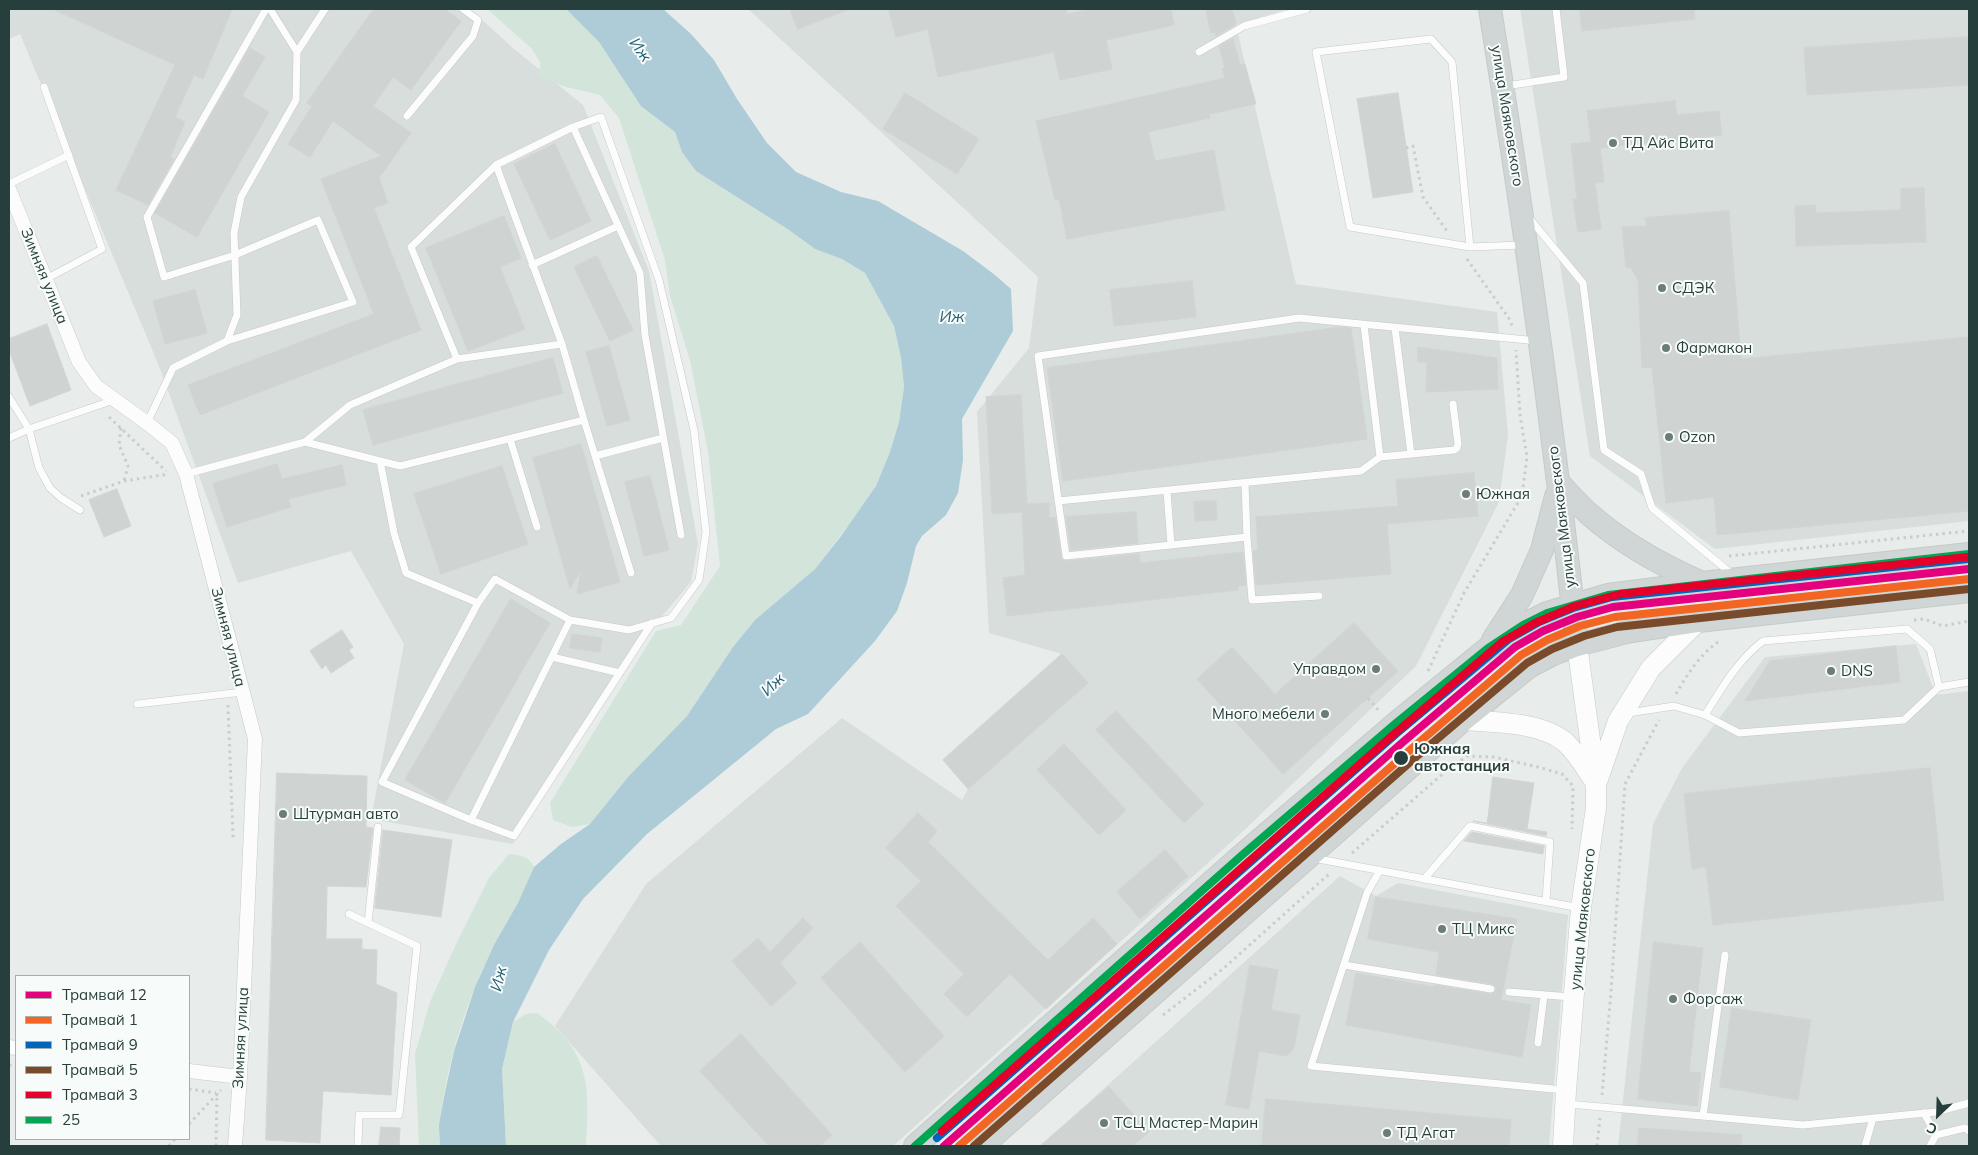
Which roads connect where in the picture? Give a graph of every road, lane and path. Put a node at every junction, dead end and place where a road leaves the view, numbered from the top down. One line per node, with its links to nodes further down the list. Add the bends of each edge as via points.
1 (266, 9): 25 (lane, via 147,217 164,277)
2 (270, 9): 8 (lane)
3 (325, 9): 8 (lane)
4 (463, 9): 12 (lane, via 478,20 473,36)
5 (1307, 9): 9 (lane, via 1244,26)
6 (1490, 9): 10 (main road, улица Маяковского)
7 (1556, 9): 10 (lane, via 1564,77)
8 (298, 52): 25 (lane, via 296,100 241,197 234,233)
9 (1199, 52)
10 (1503, 86): 19 (main road, улица Маяковского)
11 (44, 87): 15 (lane)
12 (407, 116)
13 (572, 127): 16 (lane); 20 (lane); 77 (lane, via 600,117 659,280 694,430 706,532 699,580 671,618)
14 (1406, 148): 21 (path, via 1414,146 1423,198)
15 (69, 155): 17 (lane); 27 (lane, via 102,249)
16 (496, 165): 26 (lane); 34 (lane, via 411,247)
17 (9, 184)
18 (9, 189): 27 (street, Зимняя улица)
19 (1522, 210): 22 (main road, улица Маяковского); 65 (lane, via 1583,283 1604,450 1641,474 1652,508)
20 (618, 226): 26 (lane); 43 (lane, via 640,273 645,335)
21 (1450, 236)
22 (1527, 244): 23 (lane); 32 (main road, улица Маяковского)
23 (1470, 247): 23 (lane, via 1350,227 1316,52 1430,39 1452,62)
24 (1461, 251): 30 (path, via 1510,320)
25 (235, 255): 31 (lane, via 237,315); 31 (lane, via 318,220 353,302)
26 (532, 265): 33 (lane)
27 (46, 279): 36 (street, Зимняя улица, via 79,362 96,386)
28 (1364, 325): 29 (lane); 48 (lane); 57 (lane, via 1299,318 1038,356)
29 (1395, 328): 30 (lane); 46 (lane)
30 (1514, 339): 32 (lane); 83 (path, via 1526,458 1522,496 1464,593)
31 (227, 341): 39 (lane, via 173,368)
32 (1540, 342): 54 (main road, улица Маяковского)
33 (562, 344): 34 (lane); 38 (lane)
34 (457, 359): 45 (lane, via 350,405)
35 (9, 397): 41 (lane)
36 (114, 400): 39 (street, Зимняя улица); 41 (lane)
37 (1453, 404): 46 (lane, via 1457,448)
38 (584, 420): 44 (lane); 47 (lane)
39 (147, 423): 51 (street, Зимняя улица, via 172,444)
40 (121, 428): 52 (path, via 119,445 128,466)
41 (29, 429): 42 (lane); 56 (lane, via 39,468 50,488)
42 (9, 438)
43 (664, 438): 47 (lane); 61 (lane)
44 (510, 439): 49 (lane, via 400,466); 59 (lane)
45 (305, 442): 49 (lane); 51 (lane)
46 (1411, 454): 48 (lane)
47 (595, 456): 66 (lane)
48 (1380, 457): 53 (lane, via 1356,472)
49 (380, 461): 71 (lane, via 394,533 406,573)
50 (169, 474): 52 (path)
51 (186, 474): 86 (street, Зимняя улица)
52 (124, 481): 56 (path)
53 (1245, 483): 55 (lane); 62 (lane)
54 (1559, 483): 68 (main road, via 1589,514 1623,541 1666,567); 72 (main road, улица Маяковского); 80 (main road, via 1542,550 1522,595)
55 (1168, 490): 57 (lane); 63 (lane)
56 (66, 501): 58 (lane)
57 (1058, 501): 63 (lane, via 1066,556)
58 (80, 510)
59 (537, 527)
60 (1969, 532): 65 (path)
61 (681, 535)
62 (1247, 537): 63 (lane); 70 (lane, via 1252,600)
63 (1171, 545)
64 (1969, 554): 67 (main road)
65 (1711, 557): 67 (lane)
66 (631, 573)
67 (1738, 579): 68 (main road)
68 (1702, 583): 72 (main road, via 1608,595)
69 (1969, 591): 75 (main road)
70 (1319, 596)
71 (478, 603): 73 (lane, via 495,579); 96 (lane, via 382,782)
72 (1572, 605): 79 (main road, улица Маяковского); 80 (main road, via 1523,625)
73 (570, 620): 77 (lane, via 629,630); 81 (lane)
74 (1905, 620): 76 (path, via 1924,619 1943,626)
75 (1698, 621): 79 (main road, via 1628,632); 91 (main road, via 1651,668)
76 (1969, 621)
77 (652, 623): 82 (lane)
78 (1725, 637): 89 (path, via 1704,653)
79 (1577, 645): 93 (main road, via 1530,666); 95 (main road, улица Маяковского)
80 (1488, 648): 130 (main road, via 1241,856)
81 (552, 657): 82 (lane); 96 (lane)
82 (620, 673): 96 (lane, via 514,836)
83 (1425, 677)
84 (1969, 682): 85 (lane)
85 (1939, 687): 92 (lane, via 1904,720 1739,733); 92 (lane, via 1930,649 1907,629 1763,641 1749,652)
86 (243, 692): 88 (lane); 115 (street, Зимняя улица, via 255,740)
87 (1368, 698): 90 (path)
88 (137, 704)
89 (1668, 707): 91 (lane); 92 (lane); 120 (path, via 1625,784)
90 (1382, 713)
91 (1622, 714): 95 (main road)
92 (1705, 715)
93 (1463, 720): 95 (main road, via 1512,723 1541,730 1564,742 1579,757); 98 (main road)
94 (1445, 772): 99 (path)
95 (1596, 783): 103 (main road, улица Маяковского, via 1596,808)
96 (471, 820)
97 (378, 826): 105 (lane)
98 (1308, 857): 99 (lane); 131 (main road)
99 (1341, 863): 100 (lane); 112 (path, via 1224,968)
100 (1380, 870): 101 (lane); 107 (lane, via 1367,892)
101 (1424, 879): 102 (lane); 102 (lane, via 1470,826 1550,842)
102 (1546, 901): 103 (lane)
103 (1581, 908): 111 (main road, улица Маяковского)
104 (349, 914): 105 (lane)
105 (368, 923): 129 (lane, via 417,946 399,1115 359,1115)
106 (1725, 955): 122 (lane)
107 (1344, 965): 108 (lane); 118 (lane, via 1311,1066)
108 (1491, 989)
109 (1509, 992): 110 (lane)
110 (1544, 995): 111 (lane); 113 (lane)
111 (1574, 997): 118 (main road, улица Маяковского)
112 (1159, 1019)
113 (1538, 1043)
114 (190, 1071): 115 (street)
115 (240, 1077): 128 (street, Зимняя улица)
116 (190, 1089): 117 (path)
117 (217, 1093): 124 (path); 127 (path)
118 (1566, 1097): 120 (lane); 132 (main road, улица Маяковского)
119 (1969, 1103): 121 (lane)
120 (1600, 1107): 122 (lane); 133 (path)
121 (1924, 1113): 123 (lane); 126 (lane)
122 (1703, 1116): 123 (lane, via 1803,1125)
123 (1873, 1118): 134 (lane)
124 (190, 1123)
125 (1969, 1131): 126 (lane, via 1965,1128)
126 (1936, 1136): 135 (lane)
127 (216, 1146)
128 (235, 1146)
129 (358, 1146)
130 (915, 1146)
131 (982, 1146)
132 (1564, 1146)
133 (1597, 1146)
134 (1865, 1146)
135 (1930, 1146)

